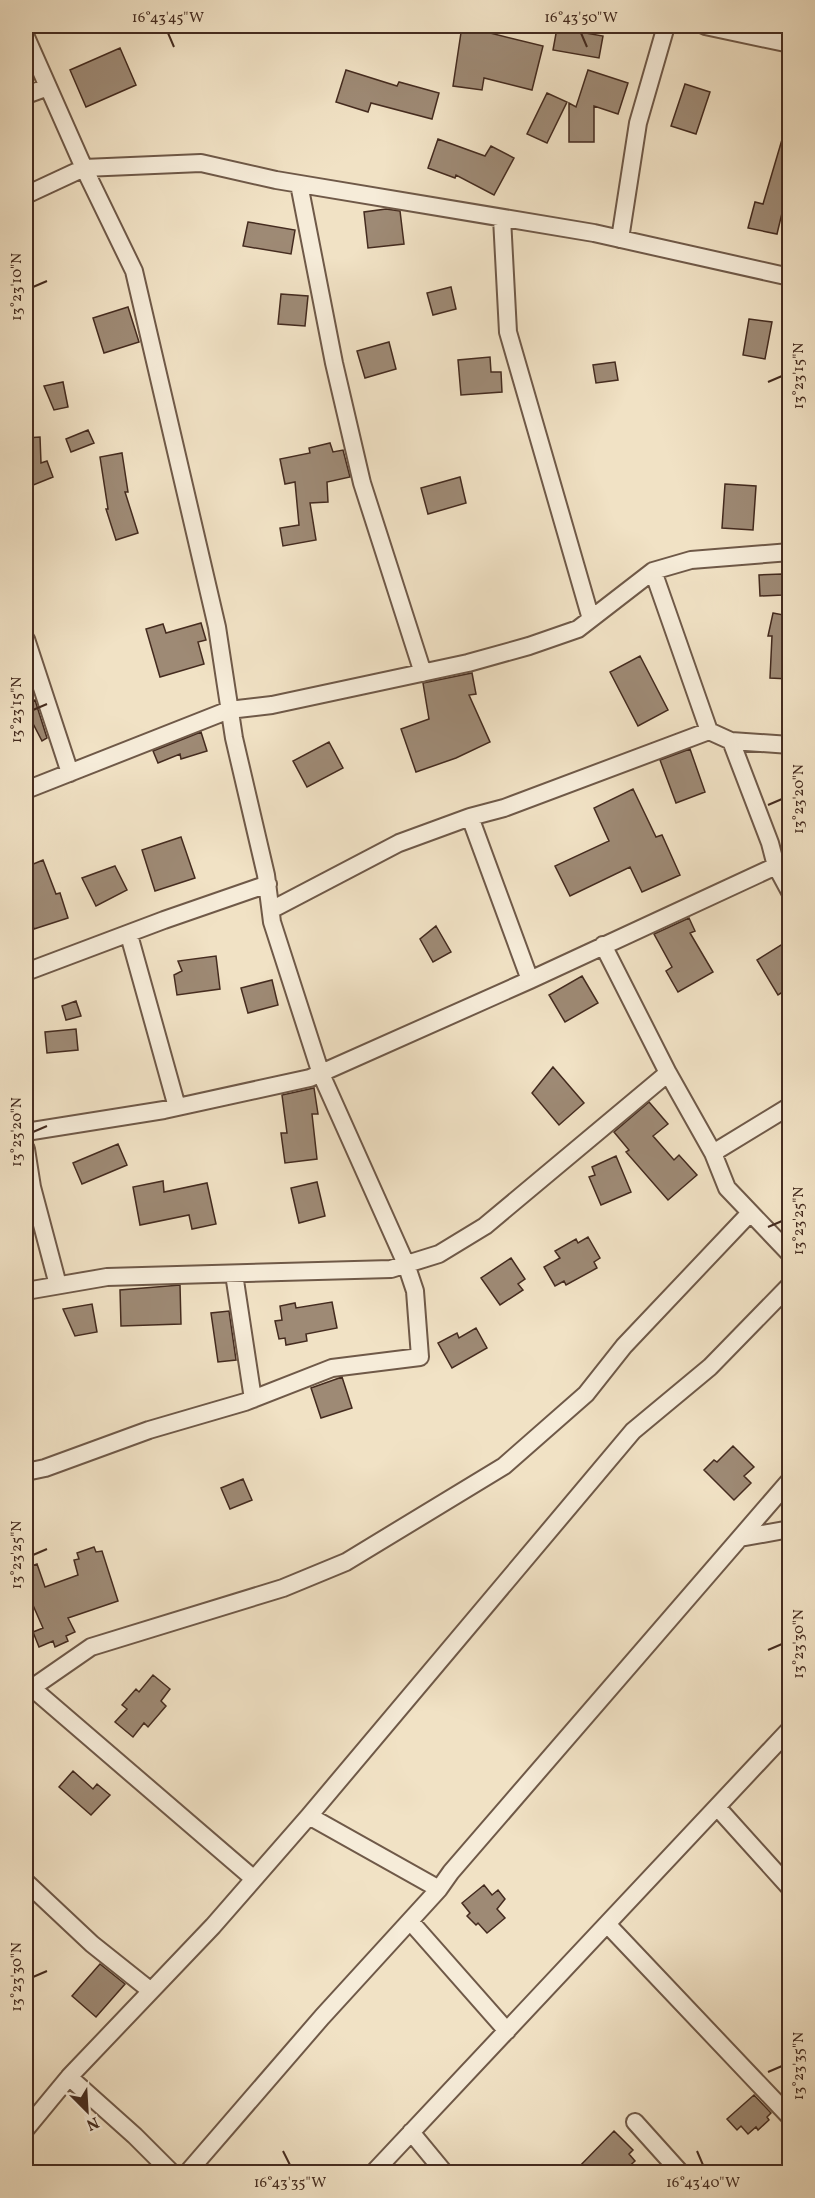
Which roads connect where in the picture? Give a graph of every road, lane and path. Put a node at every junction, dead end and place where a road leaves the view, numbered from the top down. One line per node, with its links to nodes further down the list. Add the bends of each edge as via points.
1 (666, 26): 11 (street, via 638,123)
2 (705, 26): 4 (street)
3 (26, 37): 5 (street)
4 (789, 44)
5 (48, 87): 6 (street); 7 (street)
6 (26, 95)
7 (84, 168): 8 (street, via 201,163); 9 (street); 18 (street, via 134,271 217,627)
8 (299, 184): 10 (street); 17 (street, via 362,483)
9 (26, 195)
10 (501, 218): 11 (street); 15 (street, via 508,332)
11 (620, 239): 12 (street)
12 (789, 277)
13 (789, 552): 14 (street, via 691,560)
14 (653, 571): 15 (street); 19 (street)
15 (591, 619): 17 (street, via 578,629 529,646)
16 (26, 639): 22 (street)
17 (423, 673): 18 (street)
18 (230, 710): 22 (street); 26 (street)
19 (709, 731): 20 (street); 24 (street, via 504,808)
20 (731, 741): 21 (street); 25 (street)
21 (789, 745)
22 (70, 773): 23 (street)
23 (26, 790)
24 (470, 817): 28 (street, via 399,843); 32 (street)
25 (776, 866): 27 (street); 30 (street)
26 (268, 884): 28 (street); 29 (street)
27 (789, 892)
28 (271, 910): 34 (street)
29 (129, 935): 31 (street); 36 (street)
30 (603, 945): 32 (street); 33 (street)
31 (26, 972)
32 (530, 980): 34 (street)
33 (668, 1073): 39 (street); 42 (street, via 485,1226 439,1254)
34 (321, 1074): 36 (street); 42 (street)
35 (789, 1106): 39 (street)
36 (177, 1107): 37 (street)
37 (26, 1132)
38 (26, 1149): 44 (street)
39 (713, 1153): 40 (street, via 727,1188)
40 (750, 1213): 41 (street); 52 (street, via 624,1346 586,1394 504,1466 346,1562 283,1588 91,1647)
41 (789, 1254)
42 (406, 1264): 43 (street, via 391,1269); 47 (street, via 415,1291 420,1358 332,1368)
43 (234, 1274): 44 (street, via 107,1277); 47 (street)
44 (58, 1285): 46 (street)
45 (789, 1285): 55 (street, via 710,1367 633,1431)
46 (26, 1291)
47 (253, 1399): 48 (street)
48 (26, 1472)
49 (789, 1480): 51 (street)
50 (789, 1529): 51 (street)
51 (741, 1538): 59 (street)
52 (29, 1690): 56 (street)
53 (789, 1729): 54 (street)
54 (717, 1807): 58 (street); 61 (street)
55 (309, 1816): 56 (street); 59 (street)
56 (254, 1879): 62 (street)
57 (26, 1882): 62 (street, via 92,1944)
58 (789, 1888)
59 (439, 1889): 60 (street)
60 (410, 1921): 63 (street); 70 (street)
61 (607, 1924): 63 (street); 65 (street)
62 (151, 1991): 64 (street)
63 (507, 2031): 68 (street)
64 (69, 2077): 67 (street); 69 (street)
65 (789, 2117)
66 (634, 2122): 73 (street)
67 (26, 2129)
68 (411, 2132): 71 (street); 72 (street)
69 (171, 2172)
70 (188, 2172)
71 (374, 2172)
72 (444, 2172)
73 (680, 2172)

